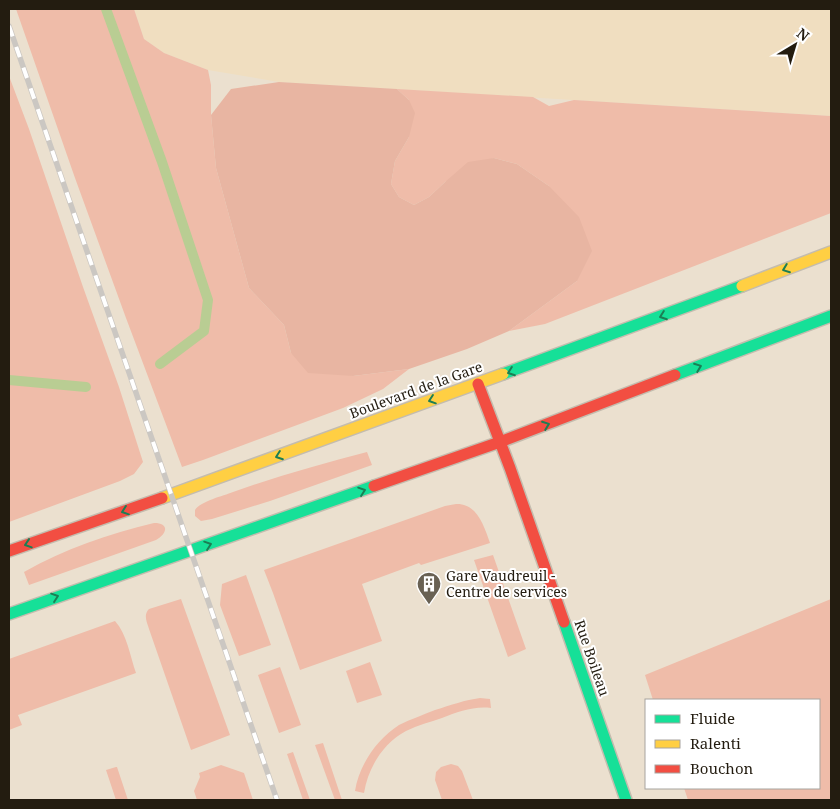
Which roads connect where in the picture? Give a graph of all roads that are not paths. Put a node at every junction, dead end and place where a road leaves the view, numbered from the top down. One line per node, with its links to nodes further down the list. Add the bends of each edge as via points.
1 (831, 252): 3 (main road, Boulevard de la Gare, one-way to 3)
2 (831, 316): 4 (main road, one-way to 2)
3 (478, 384): 4 (main road, Rue Boileau); 5 (main road, Boulevard de la Gare, one-way to 5)
4 (500, 442): 6 (main road, one-way to 4); 7 (main road, Rue Boileau)
5 (9, 551)
6 (9, 614)
7 (626, 800)

